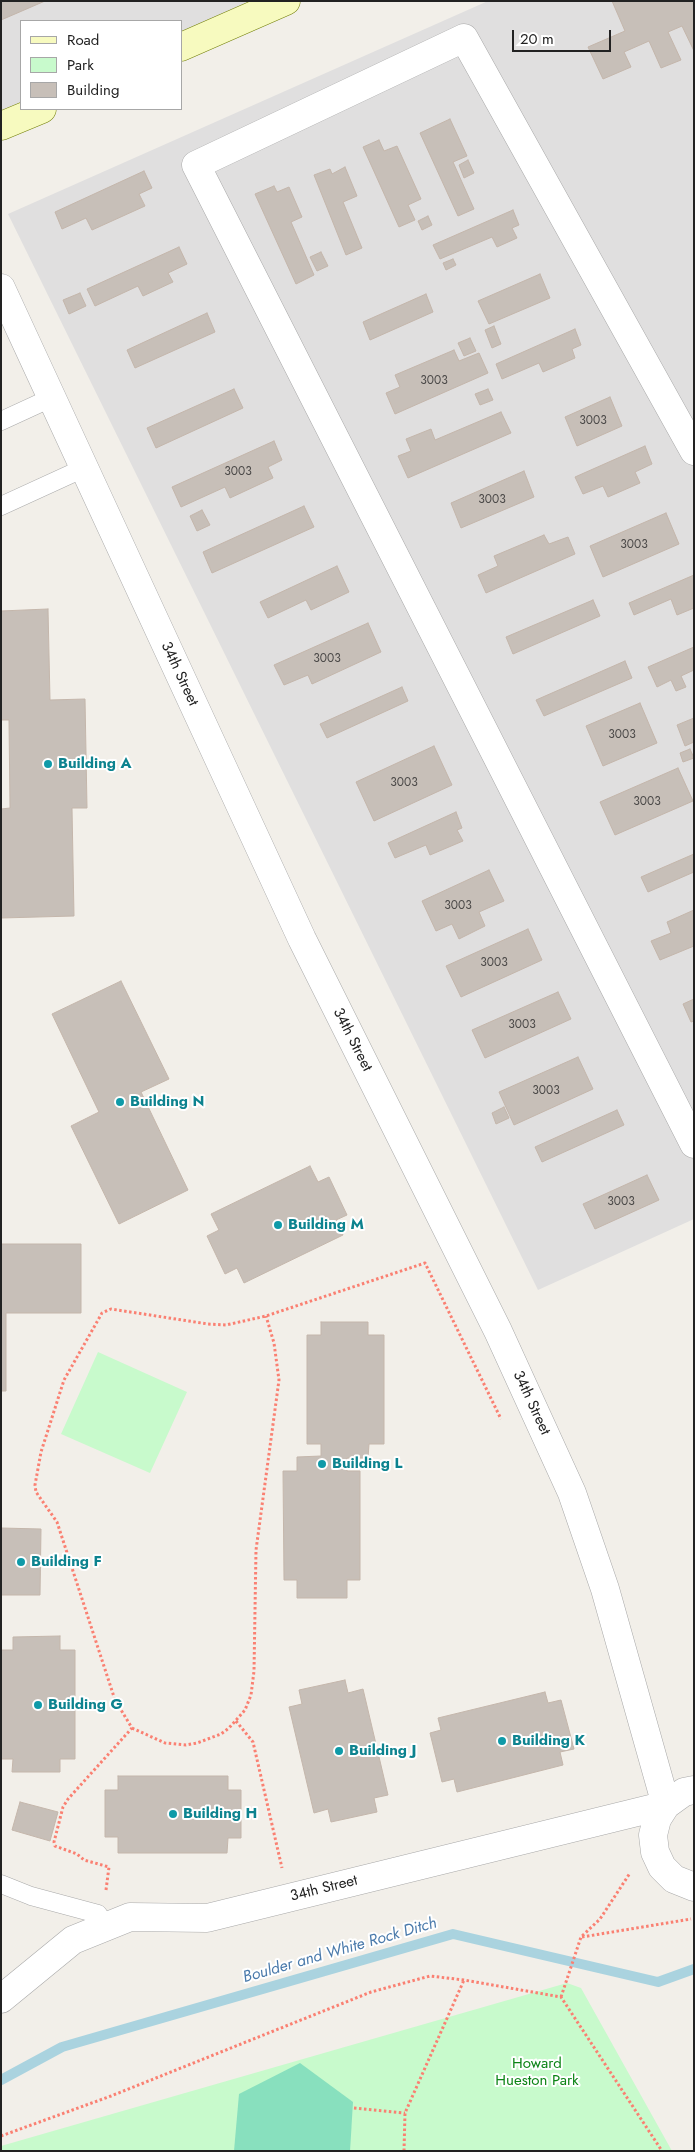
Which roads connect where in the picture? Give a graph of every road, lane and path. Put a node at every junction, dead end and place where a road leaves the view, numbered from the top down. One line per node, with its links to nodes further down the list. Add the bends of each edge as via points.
1 (286, 1): 2 (main road)
2 (182, 48)
3 (40, 110): 4 (main road)
4 (1, 126)
5 (1, 288): 6 (street, 34th Street)
6 (51, 398): 7 (lane); 9 (street, 34th Street)
7 (1, 421)
8 (694, 451): 11 (street, via 464,38 196,164)
9 (84, 468): 10 (lane); 17 (street, 34th Street, via 302,939 493,1322 572,1493 605,1589)
10 (1, 506)
11 (694, 1144)
12 (266, 1316): 13 (path, via 425,1263); 14 (path, via 279,1380 256,1550 251,1695); 15 (path, via 226,1325 112,1309 102,1313 64,1380 41,1452 36,1492 57,1522 115,1700)
13 (503, 1422)
14 (236, 1721): 15 (path, via 221,1734 186,1745 165,1743); 21 (path, via 253,1742)
15 (132, 1728): 23 (path, via 68,1799 54,1842 55,1846 84,1860 109,1867)
16 (694, 1790): 17 (street, 34th Street, via 684,1792)
17 (666, 1804): 20 (street, via 655,1827 655,1852 662,1867 674,1879); 21 (street, 34th Street)
18 (631, 1871): 24 (path, via 600,1919)
19 (1, 1884): 23 (lane)
20 (694, 1887)
21 (290, 1897): 23 (street, 34th Street, via 207,1918)
22 (694, 1918): 24 (path)
23 (102, 1920): 27 (street, 34th Street)
24 (581, 1937): 26 (path)
25 (464, 1980): 26 (path); 29 (path); 30 (path, via 430,1976 371,1992)
26 (562, 1997): 32 (path)
27 (1, 1999)
28 (354, 2108): 29 (path)
29 (406, 2112): 31 (path)
30 (1, 2136)
31 (404, 2151)
32 (662, 2151)

